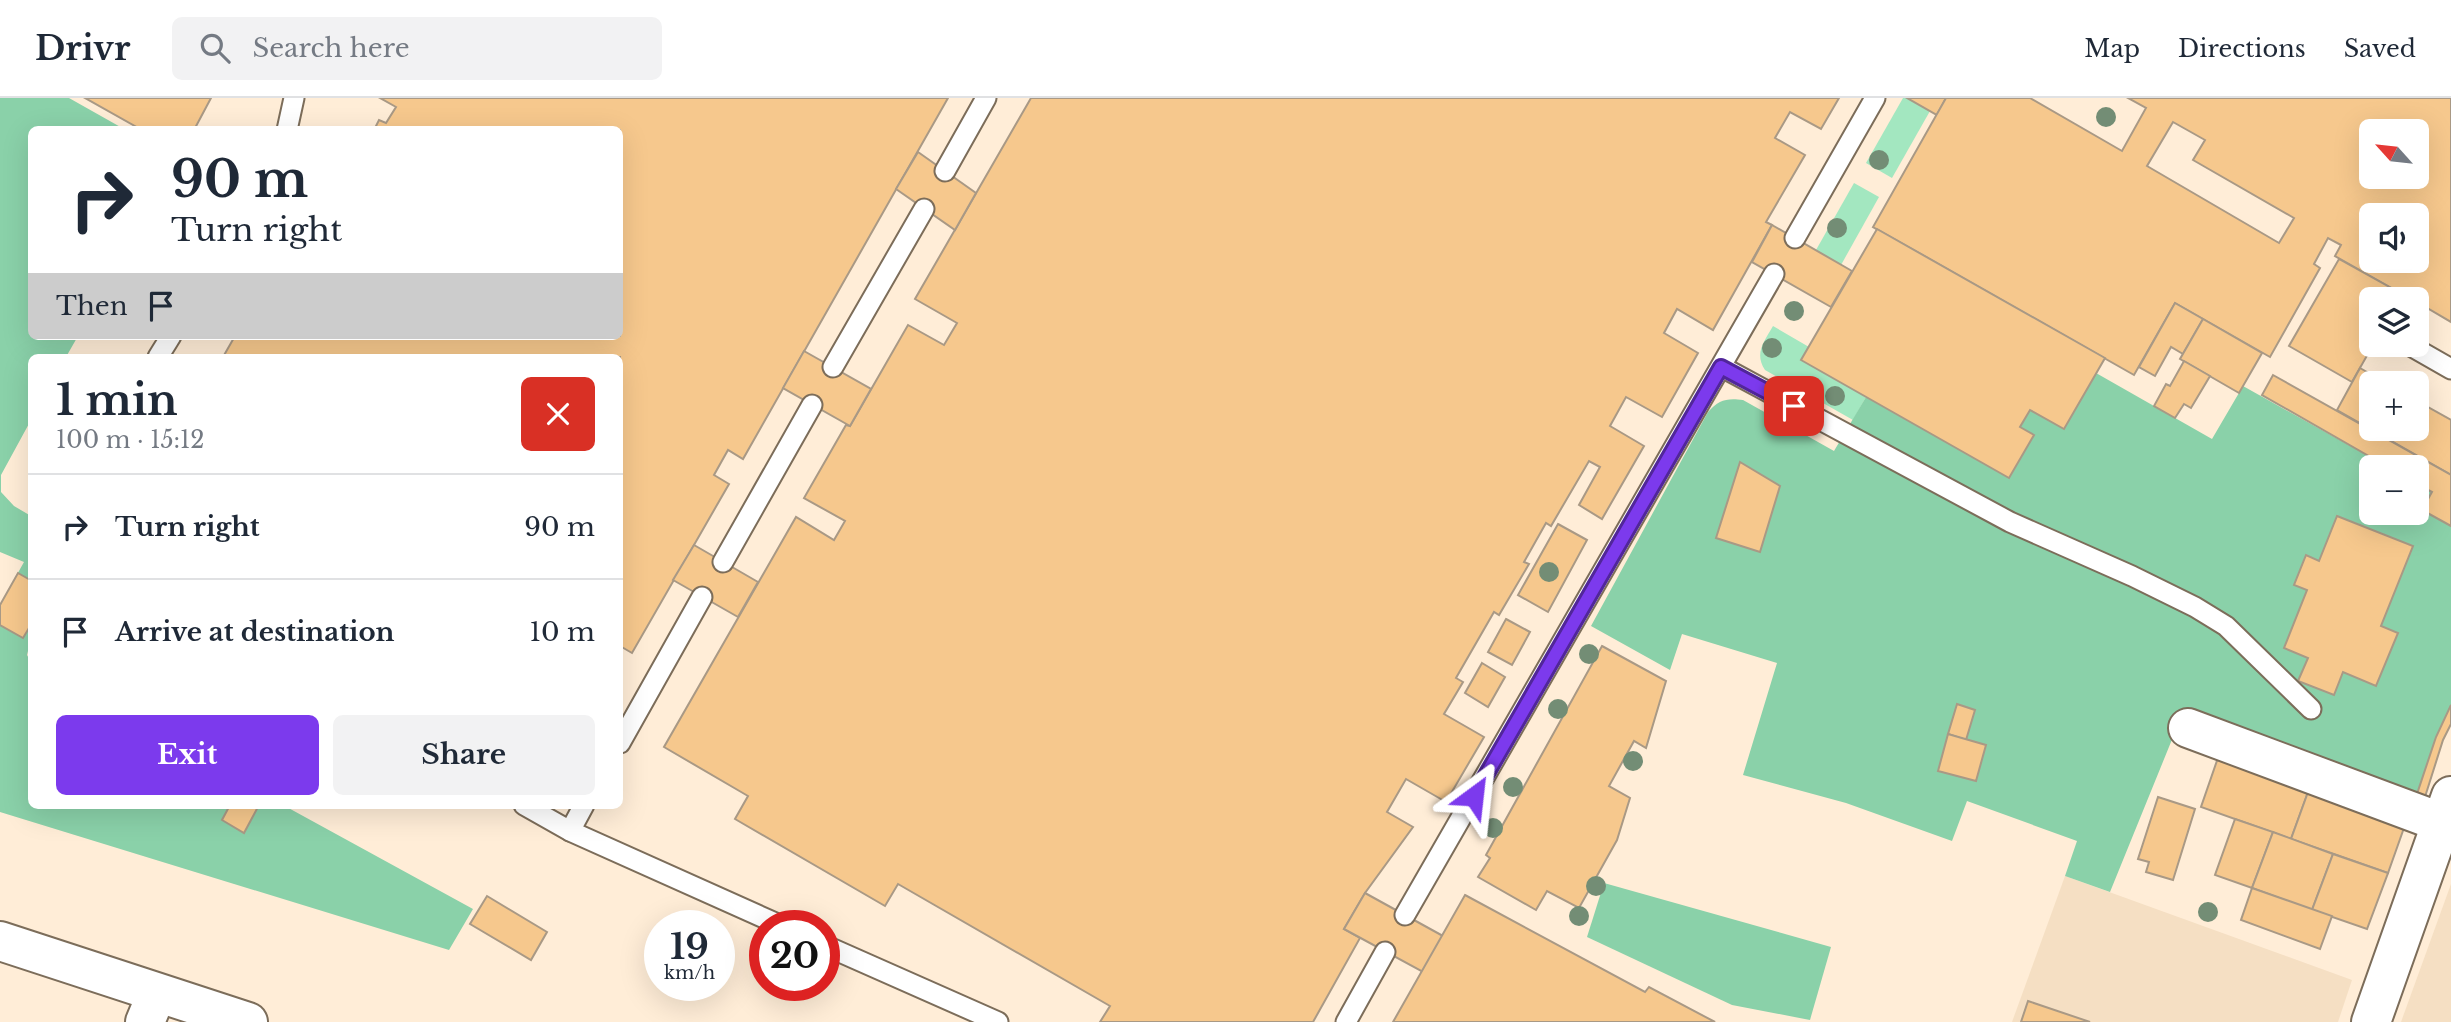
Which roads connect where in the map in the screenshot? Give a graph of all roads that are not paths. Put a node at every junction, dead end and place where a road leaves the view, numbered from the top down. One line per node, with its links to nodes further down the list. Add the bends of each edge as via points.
1 (294, 98): 4 (lane)
2 (986, 98): 5 (lane)
3 (1875, 98): 7 (lane)
4 (288, 126)
5 (945, 171)
6 (924, 209): 11 (lane)
7 (1795, 238)
8 (1774, 274): 10 (lane)
9 (2429, 356): 12 (lane)
10 (1721, 367): 16 (lane, via 2010,522 2195,607 2226,626); 24 (lane)
11 (833, 368)
12 (2451, 369)
13 (812, 405): 14 (lane)
14 (723, 562)
15 (702, 597): 18 (lane)
16 (2311, 709)
17 (2188, 728): 21 (street)
18 (623, 738)
19 (531, 809): 22 (lane)
20 (582, 809): 22 (lane)
21 (2446, 809): 32 (street)
22 (570, 831): 23 (lane)
23 (749, 911)
24 (1405, 915)
25 (0, 942): 28 (street)
26 (840, 952): 30 (lane)
27 (1385, 952): 31 (lane)
28 (151, 1007): 29 (street)
29 (248, 1022)
30 (998, 1022)
31 (1346, 1022)
32 (2371, 1022)

